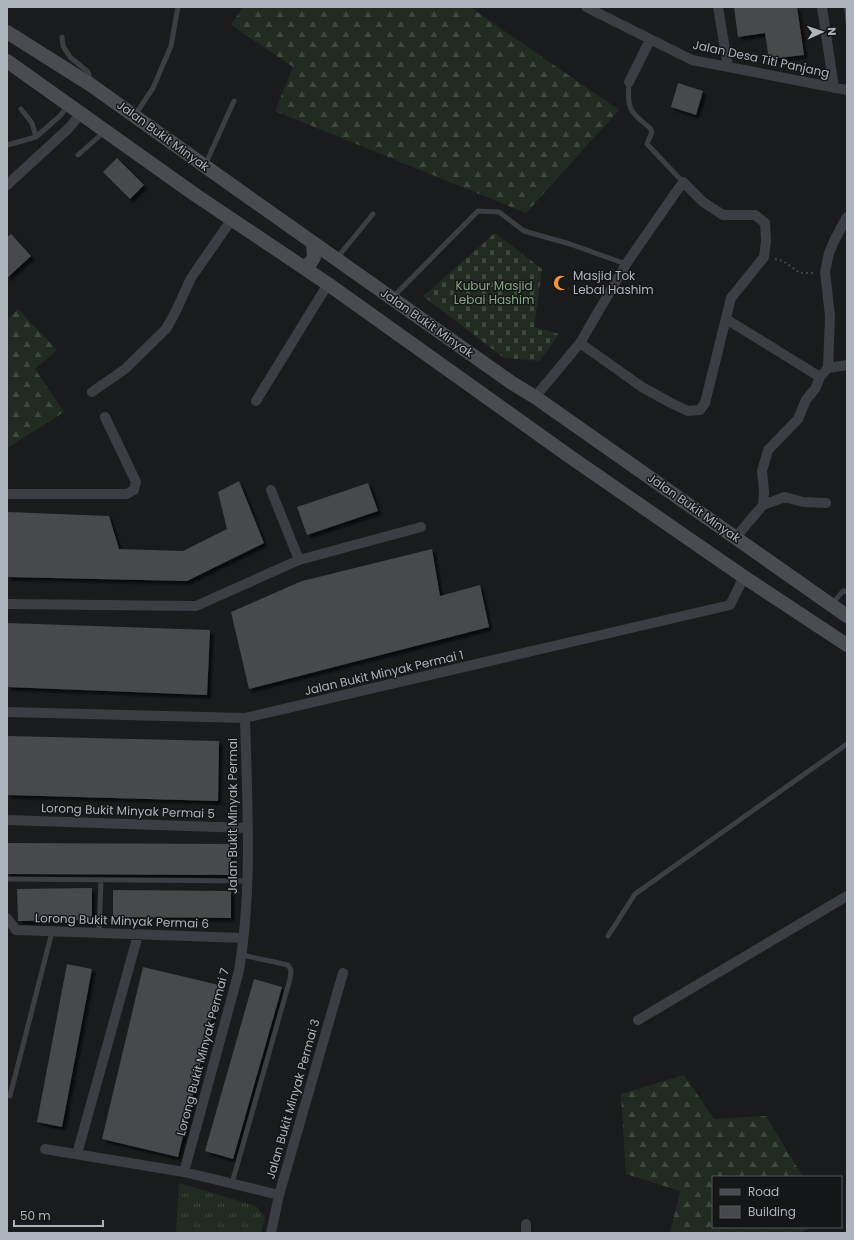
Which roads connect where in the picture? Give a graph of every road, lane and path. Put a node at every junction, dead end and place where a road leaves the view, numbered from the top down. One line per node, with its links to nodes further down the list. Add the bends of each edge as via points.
1 (178, 7): 18 (lane, via 171,46 153,88)
2 (586, 7): 7 (street, Jalan Desa Titi Panjang)
3 (718, 7): 9 (street)
4 (822, 7): 12 (street)
5 (7, 32): 11 (main road, Jalan Bukit Minyak)
6 (62, 37): 11 (lane, via 70,57 88,72)
7 (650, 40): 9 (street, Jalan Desa Titi Panjang, via 692,60); 10 (street)
8 (7, 61): 15 (main road)
9 (728, 67): 12 (street, Jalan Desa Titi Panjang)
10 (629, 82): 24 (lane, via 630,108 652,132 647,144)
11 (91, 85): 18 (main road, Jalan Bukit Minyak)
12 (834, 88): 13 (street, Jalan Desa Titi Panjang)
13 (847, 90)
14 (234, 101): 23 (lane)
15 (68, 104): 17 (main road); 20 (lane, via 61,115)
16 (21, 109): 20 (lane, via 32,123)
17 (81, 113): 19 (main road); 25 (street, via 69,128)
18 (135, 116): 23 (main road, Jalan Bukit Minyak)
19 (106, 130): 22 (lane); 28 (main road)
20 (36, 137): 21 (lane)
21 (7, 145)
22 (78, 155)
23 (205, 166): 29 (main road, Jalan Bukit Minyak)
24 (683, 182): 30 (street, via 703,202 723,215 755,215 765,223); 32 (street)
25 (7, 185)
26 (373, 214): 31 (lane)
27 (847, 217): 34 (street, via 832,247)
28 (232, 219): 33 (main road); 42 (street, via 191,278 166,329 125,369)
29 (313, 243): 31 (main road, Jalan Bukit Minyak); 33 (main road, via 314,257 309,265)
30 (764, 257): 34 (path, via 783,261 800,273); 37 (street, via 731,298)
31 (339, 261): 35 (main road, via 332,265 327,274); 36 (main road, Jalan Bukit Minyak)
32 (626, 264): 36 (lane, via 524,231 499,212 478,212); 38 (street)
33 (302, 266): 35 (main road)
34 (825, 272): 40 (street, via 830,316)
35 (328, 284): 44 (street); 53 (main road)
36 (392, 298): 43 (main road, Jalan Bukit Minyak)
37 (726, 319): 38 (street, via 705,403 700,410 688,411 642,387); 41 (street)
38 (580, 343): 43 (street)
39 (847, 365): 40 (street)
40 (828, 368): 41 (street)
41 (820, 377): 49 (street, via 798,419 768,450 762,471)
42 (92, 392)
43 (535, 397): 51 (main road, Jalan Bukit Minyak)
44 (256, 401)
45 (105, 417): 47 (street, via 136,482 134,490 127,494)
46 (271, 490): 52 (street)
47 (7, 494)
48 (826, 502): 49 (street, via 804,502 785,497)
49 (763, 505): 51 (street)
50 (421, 527): 52 (street)
51 (736, 537): 56 (main road, Jalan Bukit Minyak)
52 (299, 560): 55 (street, via 196,606)
53 (744, 577): 58 (main road); 60 (street, Jalan Bukit Minyak Permai 1, via 730,605)
54 (847, 592): 56 (lane, via 843,591)
55 (7, 604)
56 (831, 605): 57 (main road, Jalan Bukit Minyak)
57 (847, 616)
58 (847, 645)
59 (7, 712): 60 (street, Jalan Bukit Minyak Permai 1)
60 (245, 718): 63 (street, Jalan Bukit Minyak Permai)
61 (847, 744): 72 (lane, via 635,894)
62 (7, 820): 63 (street, Lorong Bukit Minyak Permai 5)
63 (248, 828): 66 (street, Jalan Bukit Minyak Permai)
64 (7, 879): 65 (lane)
65 (101, 880): 66 (lane); 70 (lane)
66 (248, 881): 73 (street, Jalan Bukit Minyak Permai)
67 (847, 896): 76 (street)
68 (7, 918): 69 (street, Lorong Bukit Minyak Permai 6, via 16,930)
69 (52, 932): 70 (street, Lorong Bukit Minyak Permai 6); 77 (lane)
70 (99, 933): 71 (street, Lorong Bukit Minyak Permai 6)
71 (138, 935): 73 (street, Lorong Bukit Minyak Permai 6); 79 (street)
72 (608, 936)
73 (243, 938): 74 (street, Lorong Bukit Minyak Permai 7)
74 (242, 955): 80 (street, Lorong Bukit Minyak Permai 7); 81 (lane, via 288,965 291,970)
75 (343, 973): 82 (street, Jalan Bukit Minyak Permai 3)
76 (638, 1020)
77 (10, 1096)
78 (45, 1149): 79 (street)
79 (77, 1154): 80 (street)
80 (184, 1172): 81 (street)
81 (232, 1183): 82 (street)
82 (279, 1195): 83 (street, Jalan Bukit Minyak Permai 3)
83 (271, 1233)

